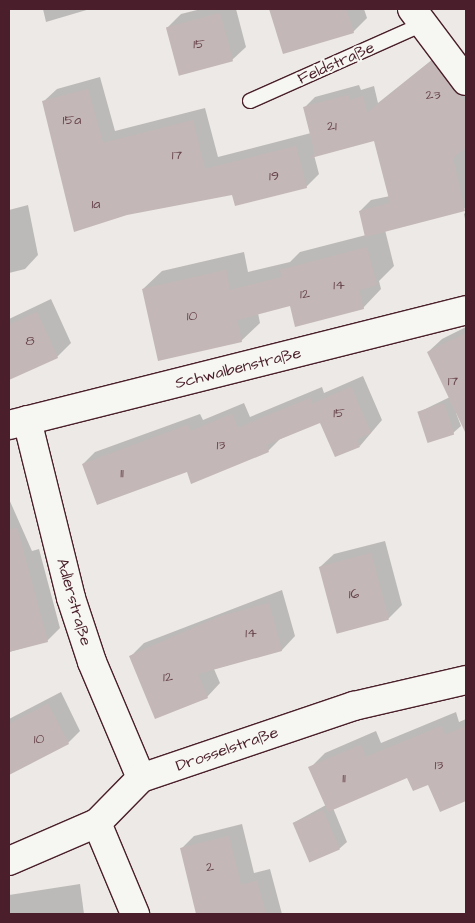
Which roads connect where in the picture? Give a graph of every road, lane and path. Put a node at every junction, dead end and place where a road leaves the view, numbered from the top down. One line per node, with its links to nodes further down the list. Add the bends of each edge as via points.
1 (417, 17): 2 (street, Feldstraße); 3 (lane, Feldstraße)
2 (462, 68)
3 (250, 101)
4 (466, 310): 5 (street, Schwalbenstraße)
5 (18, 423): 7 (street, Adlerstraße, via 92,662)
6 (466, 680): 7 (street, Drosselstraße, via 354,706)
7 (141, 778): 8 (street, Drosselstraße)
8 (97, 823): 9 (street, Drosselstraße); 10 (street)
9 (9, 861)
10 (135, 914)

